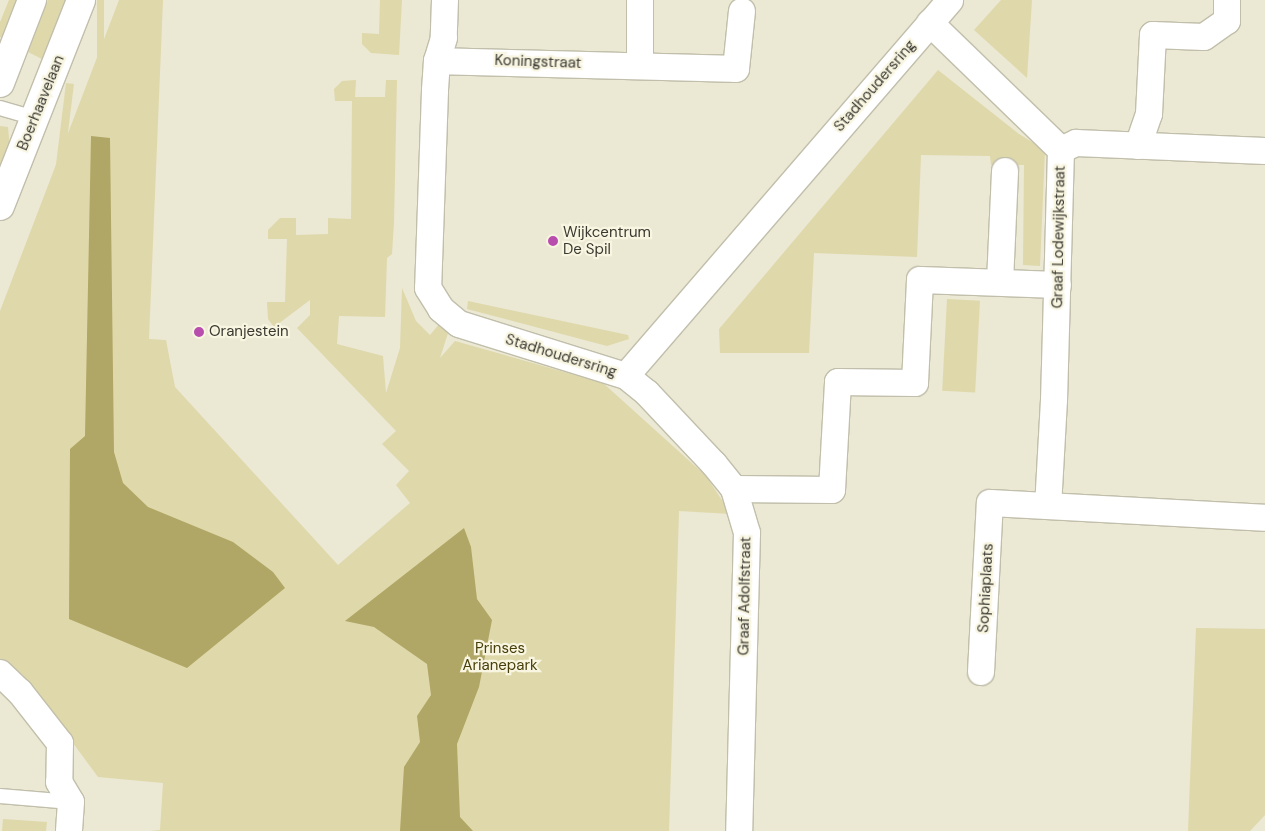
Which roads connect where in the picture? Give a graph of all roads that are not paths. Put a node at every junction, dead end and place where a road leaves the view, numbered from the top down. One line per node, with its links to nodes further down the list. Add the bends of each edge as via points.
1 (32, 0): 11 (street)
2 (81, 0): 13 (street, Boerhaavelaan)
3 (445, 0): 9 (street, Stadhoudersring, via 444,38)
4 (640, 0): 10 (street)
5 (950, 0): 8 (street, Stadhoudersring)
6 (1228, 0): 14 (street, via 1227,20 1204,37 1152,35 1149,114)
7 (742, 11): 10 (street, Koningstraat, via 736,69)
8 (930, 23): 15 (street, Graaf Lodewijkstraat); 21 (street, Stadhoudersring, via 793,178)
9 (437, 61): 10 (street, Koningstraat); 21 (street, Stadhoudersring, via 427,268 428,288 441,310 459,324)
10 (640, 65)
11 (0, 83)
12 (0, 108): 13 (lane)
13 (34, 118): 18 (street, Boerhaavelaan)
14 (1138, 146): 15 (street, via 1076,143); 16 (street)
15 (1060, 150): 20 (street, Graaf Lodewijkstraat)
16 (1265, 151)
17 (1005, 171): 19 (street)
18 (0, 206)
19 (1000, 282): 20 (street); 22 (street, via 920,280 915,383 838,382 832,490)
20 (1058, 285): 23 (street, Graaf Lodewijkstraat)
21 (626, 376): 22 (street, Graaf Adolfstraat, via 647,393)
22 (734, 489): 30 (street, Graaf Adolfstraat, via 748,533)
23 (1048, 506): 24 (street); 25 (street, Sophiaplaats, via 990,503)
24 (1265, 518)
25 (981, 672)
26 (0, 673): 28 (street, via 20,692 60,743 59,782)
27 (0, 796): 28 (lane)
28 (71, 802): 29 (street)
29 (69, 831)
30 (739, 831)

